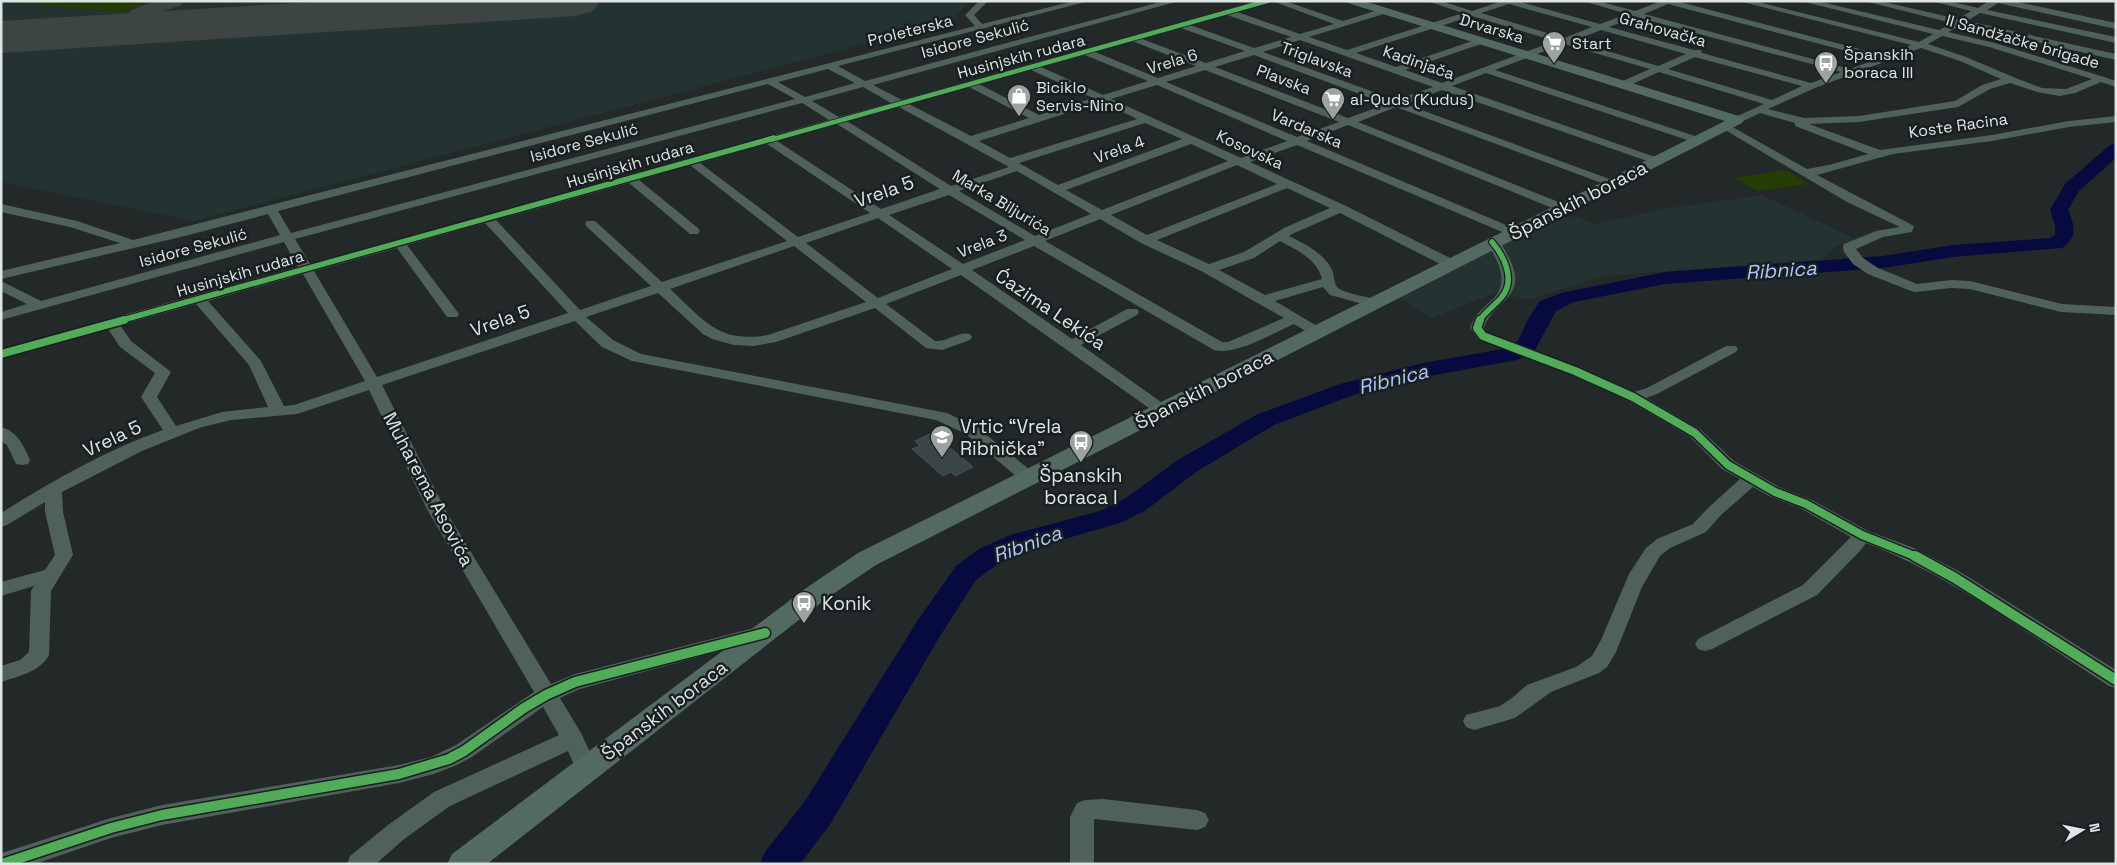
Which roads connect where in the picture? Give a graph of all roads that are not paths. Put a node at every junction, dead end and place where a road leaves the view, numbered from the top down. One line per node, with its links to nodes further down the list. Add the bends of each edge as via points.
1 (984, 1): 36 (street, via 969,15)
2 (1175, 1): 63 (street, Isidore Sekulić)
3 (1267, 1): 22 (street, Husinjskih rudara)
4 (1276, 1): 29 (street)
5 (1352, 1): 20 (main road, Drvarska)
6 (1431, 1): 23 (street)
7 (1509, 1): 23 (street); 35 (street, Grahovačka)
8 (1587, 1): 25 (street)
9 (1743, 1): 18 (street)
10 (1769, 1): 18 (street)
11 (1805, 1): 37 (street, II Sandžačke brigade)
12 (1868, 1): 27 (street)
13 (1935, 1): 19 (street)
14 (1995, 1): 21 (street, Španskih boraca)
15 (2000, 1): 34 (street)
16 (1078, 2): 36 (street, Proleterska)
17 (1668, 2): 25 (street, Vrela 3); 32 (street)
18 (1758, 5): 24 (street)
19 (1961, 7): 21 (street); 27 (street)
20 (1384, 11): 29 (street, Vrela 6); 31 (main road, Drvarska)
21 (1979, 11): 26 (street); 28 (street, Španskih boraca)
22 (1228, 12): 30 (street, Husinjskih rudara); 38 (street, Kadinjača)
23 (1472, 13): 31 (street); 43 (street)
24 (1790, 13): 32 (street); 44 (street)
25 (1635, 14): 35 (street, Vrela 3); 40 (street)
26 (1997, 15): 33 (street); 41 (street)
27 (1943, 18): 28 (street)
28 (1960, 21): 33 (street); 37 (street, Španskih boraca)
29 (1344, 24): 38 (street, Vrela 6)
30 (1182, 25): 39 (street, Husinjskih rudara); 45 (street, Triglavska)
31 (1432, 26): 42 (main road, Drvarska); 47 (street)
32 (1761, 26): 40 (street); 51 (street)
33 (1981, 26): 50 (street)
34 (2116, 26)
35 (1601, 27): 43 (street, Vrela 3); 48 (street, Grahovačka)
36 (981, 28): 52 (street, Proleterska)
37 (1941, 33): 44 (street, Španskih boraca); 59 (street, II Sandžačke brigade, via 1992,45)
38 (1300, 37): 45 (street, Vrela 6); 47 (street, Kadinjača)
39 (1134, 39): 46 (street, Husinjskih rudara); 53 (street, Plavska)
40 (1729, 39): 48 (street); 58 (street)
41 (2116, 40)
42 (1481, 41): 49 (main road, Drvarska); 56 (street)
43 (1565, 41): 49 (street, Vrela 3); 55 (street)
44 (1920, 45): 51 (street, Španskih boraca); 60 (street, via 1972,62)
45 (1254, 51): 53 (street, Vrela 6); 73 (street, Triglavska)
46 (1087, 52): 54 (street, Husinjskih rudara); 62 (street, Vardarska)
47 (1348, 53): 56 (street, Kadinjača)
48 (1695, 54): 55 (street); 68 (street, Grahovačka)
49 (1526, 55): 57 (street, Vrela 3); 66 (main road, Drvarska)
50 (2116, 57)
51 (1887, 59): 58 (street, Španskih boraca)
52 (830, 66): 61 (street, Proleterska); 63 (street)
53 (1206, 66): 62 (street, Vrela 6); 80 (street, Plavska)
54 (1033, 67): 64 (street, Husinjskih rudara); 69 (street, Kosovska)
55 (1660, 68): 66 (street); 72 (street)
56 (1396, 70): 67 (street, Kadinjača)
57 (1486, 70): 67 (street, Vrela 3); 85 (street)
58 (1851, 72): 68 (street, Španskih boraca)
59 (2101, 79): 60 (street, via 2061,93 2043,91); 65 (street, II Sandžačke brigade)
60 (2010, 80): 76 (street, via 1986,87 1958,104 1859,119 1804,121)
61 (770, 81): 70 (street, Marka Biljurića); 101 (street, Proleterska)
62 (1156, 82): 69 (street, Vrela 6); 86 (street, Vardarska)
63 (864, 84): 70 (street, Isidore Sekulić); 71 (street)
64 (971, 84): 71 (street, Husinjskih rudara); 75 (street)
65 (2116, 84)
66 (1622, 85): 81 (main road, Drvarska)
67 (1443, 86): 73 (street, Vrela 3); 89 (street, Kadinjača)
68 (1811, 86): 72 (street, Španskih boraca)
69 (1100, 99): 75 (street, Vrela 6); 77 (street, Kosovska)
70 (804, 100): 79 (street, Marka Biljurića); 109 (street, Isidore Sekulić)
71 (900, 102): 79 (street, Husinjskih rudara); 83 (street)
72 (1772, 102): 74 (street, Španskih boraca)
73 (1396, 104): 80 (street, Vrela 3); 94 (street, Triglavska)
74 (1759, 110): 76 (street); 81 (street, Španskih boraca)
75 (1038, 118): 83 (street, Vrela 6)
76 (1786, 118): 87 (street)
77 (1146, 119): 84 (street, Kosovska); 91 (street, Vrela 5)
78 (2116, 119): 87 (street, Koste Racina, via 2083,121)
79 (839, 120): 82 (street, Husinjskih rudara); 97 (street, Marka Biljurića)
80 (1349, 122): 86 (street, Vrela 3); 100 (street, Plavska)
81 (1731, 123): 85 (main road, Španskih boraca); 92 (street)
82 (768, 140): 88 (street, Husinjskih rudara); 102 (street, Ćazima Lekića)
83 (970, 140): 91 (street)
84 (1190, 140): 90 (street, Kosovska); 96 (street, Vrela 4)
85 (1697, 140): 89 (main road, Španskih boraca)
86 (1297, 141): 90 (street, Vrela 3); 107 (street, Vardarska)
87 (1879, 154): 92 (street, Koste Racina)
88 (691, 161): 93 (street, Husinjskih rudara); 113 (street)
89 (1656, 161): 94 (main road, Španskih boraca)
90 (1239, 162): 95 (street, Kosovska); 103 (street, Vrela 3)
91 (1015, 165): 96 (street); 97 (street, Vrela 5)
92 (1806, 173): 116 (street, via 1908,226 1849,247)
93 (630, 178): 104 (street, Husinjskih rudara); 106 (street)
94 (1611, 183): 100 (main road, Španskih boraca)
95 (1287, 184): 99 (street, Kosovska); 110 (street)
96 (1058, 189): 103 (street)
97 (950, 190): 102 (street, Vrela 5); 111 (street, Marka Biljurića)
98 (1, 208): 115 (street, via 74,224)
99 (1340, 208): 108 (street); 117 (street, Kosovska)
100 (1562, 208): 107 (main road, Španskih boraca)
101 (271, 209): 109 (street, Muharema Asovića); 115 (street, Proleterska)
102 (879, 214): 113 (street, Vrela 5); 119 (street, Ćazima Lekića)
103 (1102, 214): 110 (street); 111 (street, Vrela 3)
104 (487, 218): 112 (street, Husinjskih rudara); 133 (street)
105 (591, 224): 124 (street, Vrela 3)
106 (694, 231)
107 (1514, 233): 114 (main road, Španskih boraca)
108 (1280, 236): 120 (street, via 1249,255); 122 (street, via 1312,254 1325,269)
109 (288, 237): 118 (street, Muharema Asovića); 129 (street, Isidore Sekulić)
110 (1146, 240): 120 (street)
111 (1036, 241): 119 (street, Vrela 3); 135 (street, Marka Biljurića, via 1220,347 1231,346)
112 (399, 242): 118 (street, Husinjskih rudara); 132 (street)
113 (796, 242): 124 (street, Vrela 5); 128 (street)
114 (1492, 242): 117 (main road, Španskih boraca); 143 (street, via 1503,258 1507,287 1504,295 1482,314 1477,328 1483,336 1593,378)
115 (129, 244): 121 (street, Proleterska)
116 (1858, 261): 130 (street, via 1873,271 1916,288 1970,285 2061,308)
117 (1451, 264): 127 (main road, Španskih boraca)
118 (307, 268): 125 (street, Husinjskih rudara); 142 (street, Muharema Asovića)
119 (961, 270): 128 (street, Vrela 3); 139 (street, Ćazima Lekića)
120 (1208, 270): 126 (street)
121 (1, 275)
122 (1328, 281): 126 (street); 127 (street, via 1335,292)
123 (1, 285): 129 (street)
124 (660, 288): 128 (street, Vrela 3, via 712,334 734,341 764,340); 133 (street, Vrela 5)
125 (199, 299): 136 (street, Husinjskih rudara); 145 (street, via 256,364)
126 (1264, 300): 135 (street)
127 (1374, 303): 137 (main road, Španskih boraca)
128 (877, 304): 138 (street, via 931,345 942,346)
129 (41, 306): 134 (street, Isidore Sekulić)
130 (2116, 311)
131 (1132, 312): 139 (street)
132 (452, 314)
133 (578, 315): 142 (street, Vrela 5); 149 (street, via 604,342 637,358 941,416 972,431)
134 (1, 316)
135 (1295, 318): 137 (street)
136 (112, 323): 141 (street, Husinjskih rudara); 147 (street, via 125,344 164,372 149,397)
137 (1317, 332): 144 (main road, Španskih boraca)
138 (966, 337)
139 (1071, 345): 144 (street, Ćazima Lekića)
140 (1731, 349): 143 (street, via 1652,391)
141 (1, 354)
142 (374, 384): 145 (street, Vrela 5, via 297,409); 160 (street, Muharema Asovića, via 437,511)
143 (1633, 397): 150 (street, via 1693,432 1724,462)
144 (1162, 410): 149 (main road, Španskih boraca)
145 (278, 411): 147 (street, Vrela 5, via 224,416)
146 (1, 432): 148 (street, via 14,443)
147 (172, 432): 151 (street, Vrela 5)
148 (22, 460)
149 (1029, 478): 156 (main road, Španskih boraca, via 867,559)
150 (1751, 478): 153 (street); 161 (street, via 1695,532 1672,538 1653,552 1619,616 1606,652 1598,662 1581,675 1534,690 1512,710)
151 (53, 489): 152 (street, Vrela 5); 154 (street, via 54,512 64,556)
152 (1, 521)
153 (1862, 535): 157 (street, via 1810,590); 159 (street, via 1907,552 1955,578)
154 (50, 575): 155 (street); 158 (street, via 41,591 39,656 27,665)
155 (1, 589)
156 (765, 633): 160 (street, via 592,677); 163 (main road, Španskih boraca)
157 (1705, 644)
158 (1, 674)
159 (2116, 680)
160 (546, 695): 162 (street, Muharema Asovića); 165 (street, via 464,751 434,766 154,816)
161 (1474, 721)
162 (573, 739): 163 (street, Muharema Asovića); 166 (street, via 442,799)
163 (587, 769): 167 (main road, Španskih boraca)
164 (1197, 820): 168 (street, via 1103,809 1085,810 1082,817)
165 (2, 864)
166 (359, 864)
167 (463, 864)
168 (1082, 864)

